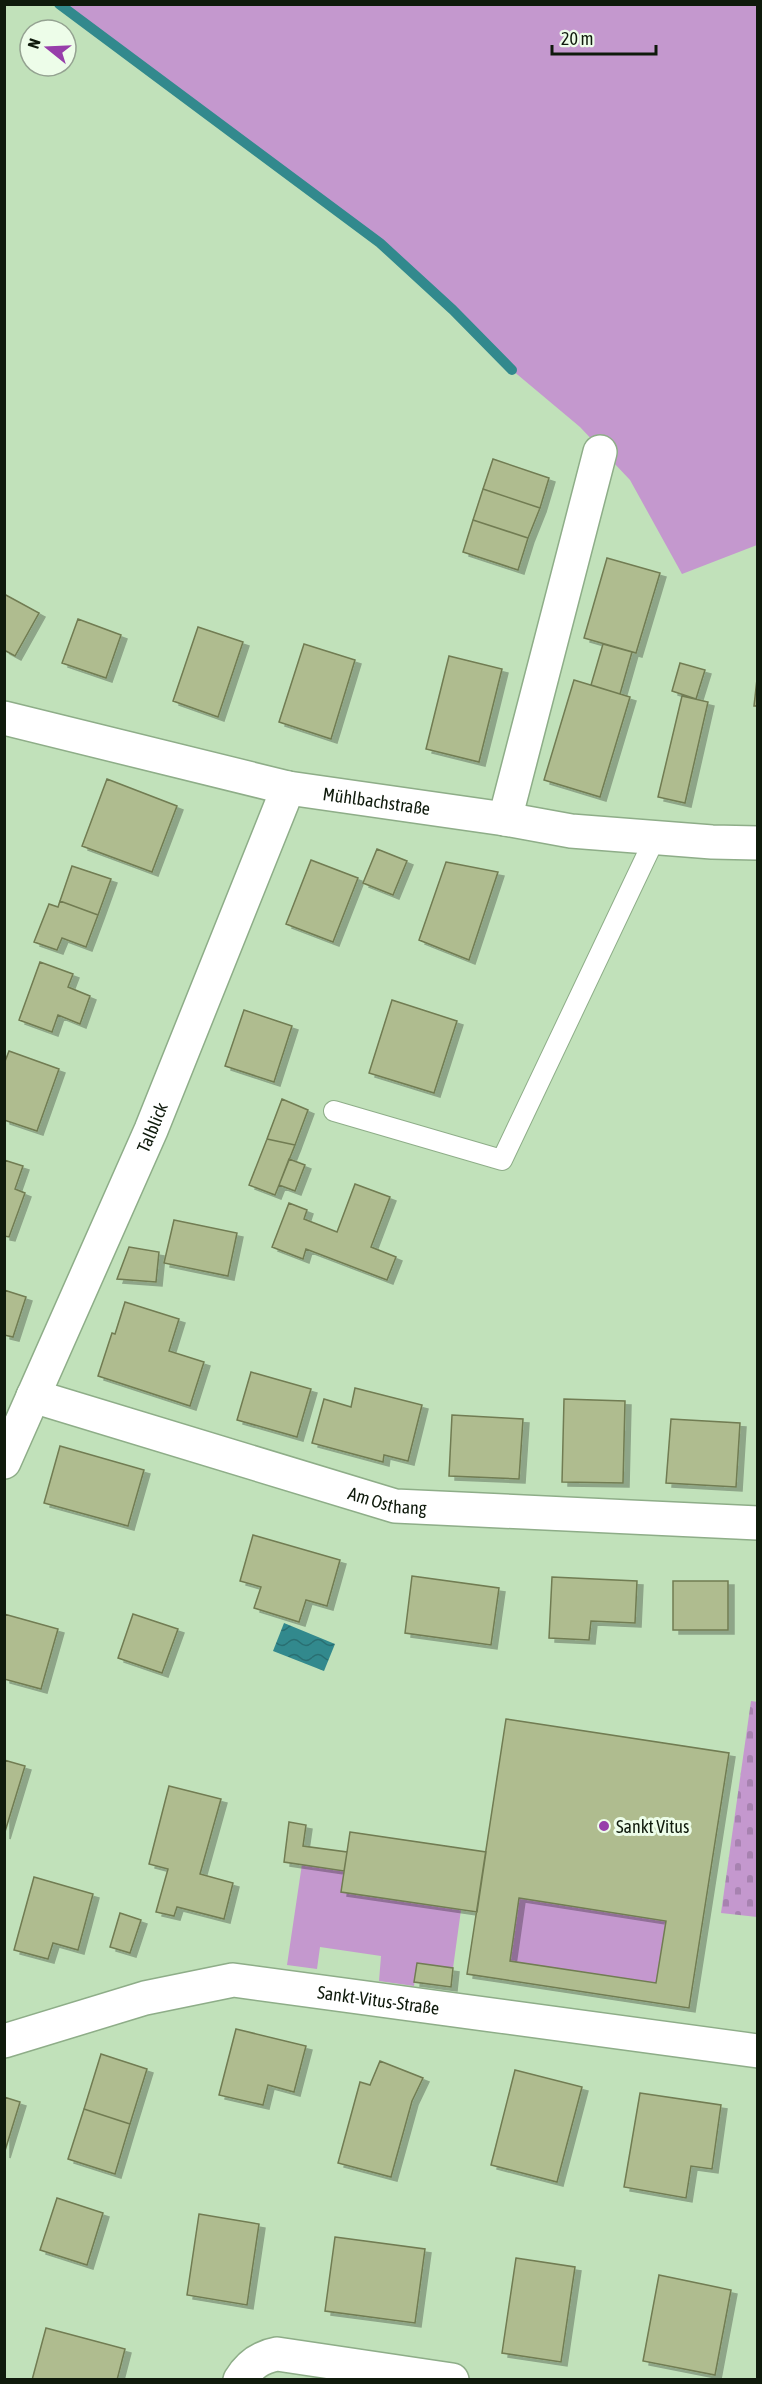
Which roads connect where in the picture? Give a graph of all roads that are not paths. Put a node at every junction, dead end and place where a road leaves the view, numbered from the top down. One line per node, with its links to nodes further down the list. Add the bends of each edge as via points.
1 (600, 452): 4 (street)
2 (4, 718): 3 (street, Mühlbachstraße)
3 (288, 788): 4 (street, Mühlbachstraße); 8 (street, Talblick, via 151,1130)
4 (505, 819): 5 (street, Mühlbachstraße, via 571,831)
5 (655, 838): 6 (street, Mühlbachstraße); 7 (lane, via 502,1160)
6 (758, 843)
7 (334, 1111)
8 (33, 1396): 9 (street, Talblick); 10 (street, Am Osthang, via 395,1506)
9 (4, 1462)
10 (758, 1523)
11 (4, 2041): 12 (street, Sankt-Vitus-Straße, via 145,1998 233,1980)
12 (758, 2050)
13 (240, 2379): 14 (street, via 262,2357 277,2354)
14 (452, 2379)

